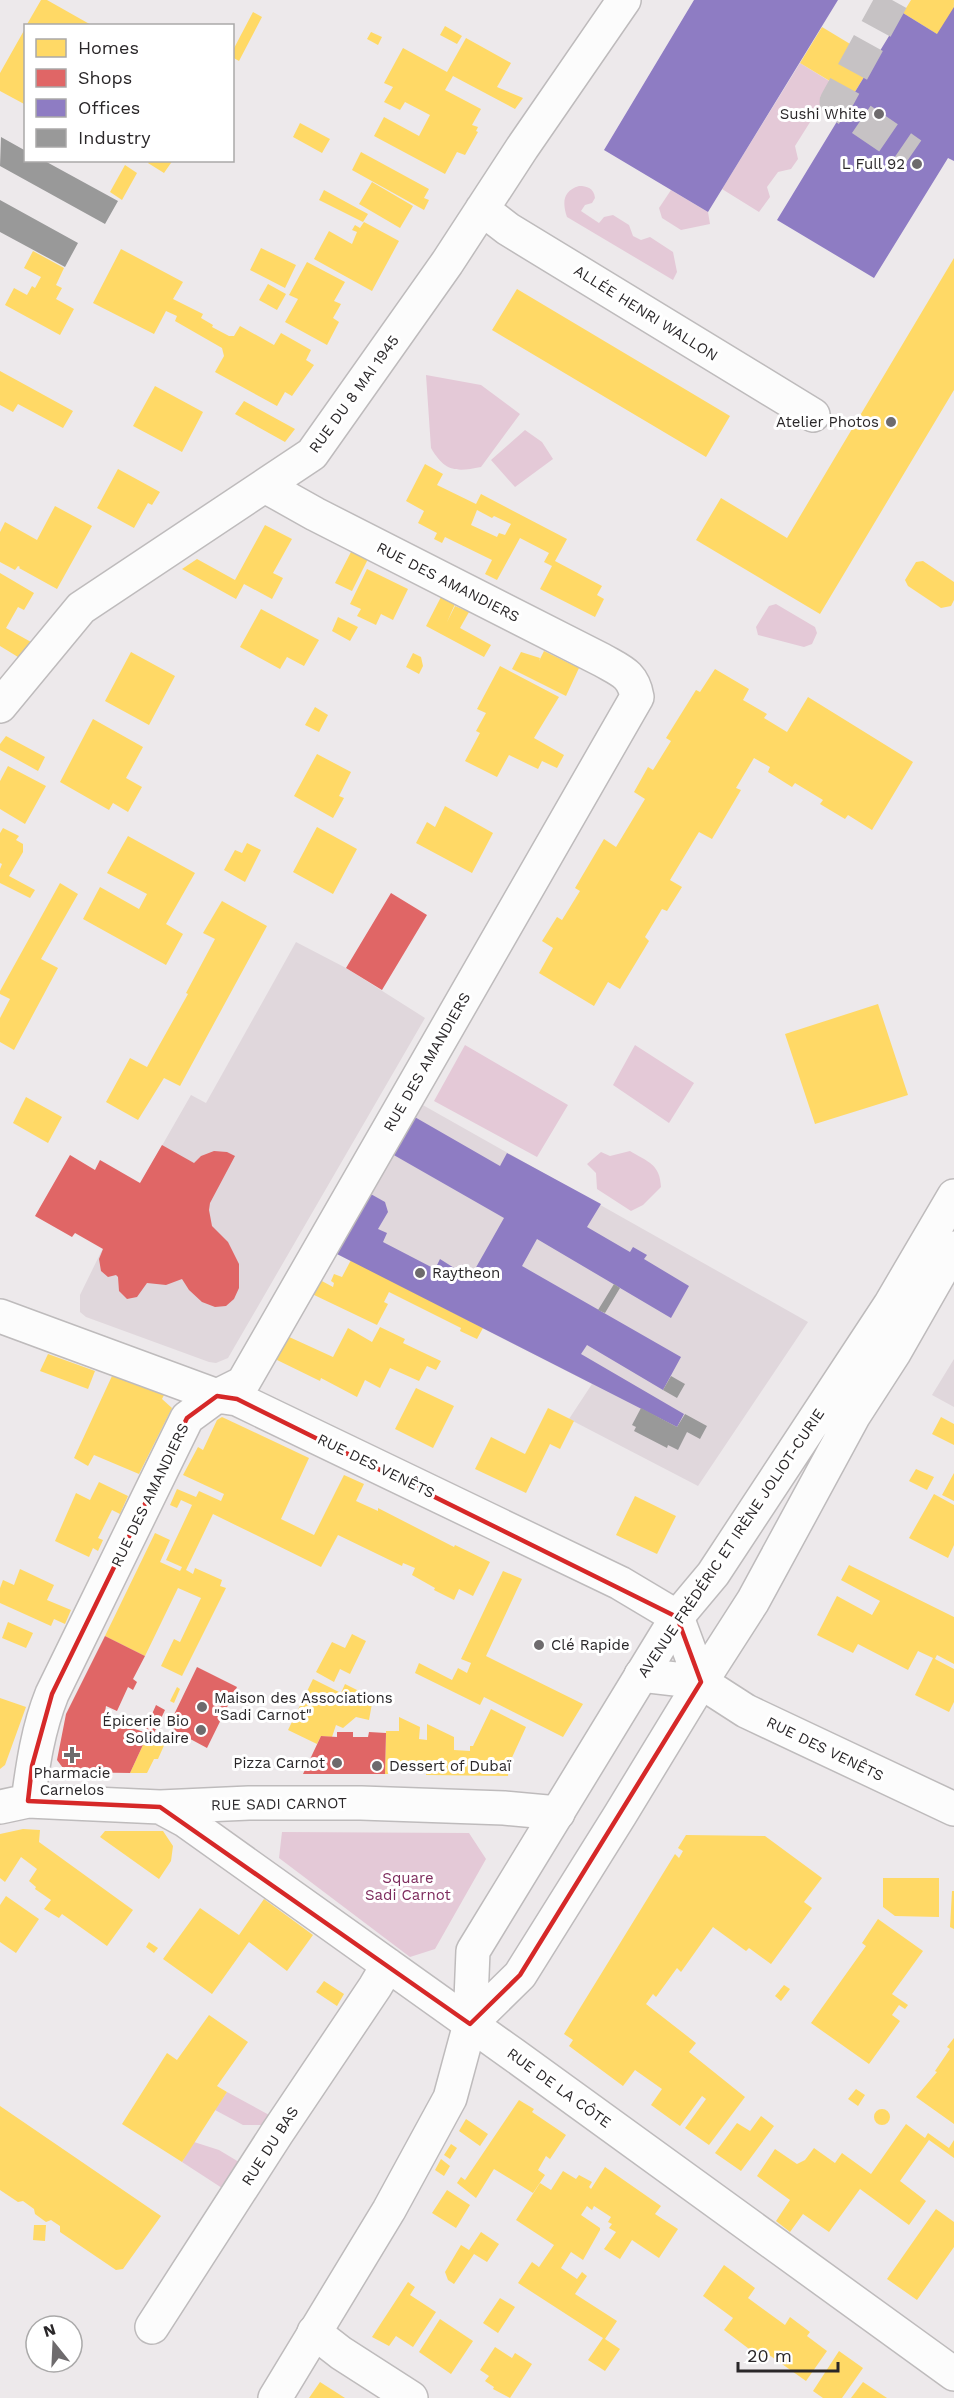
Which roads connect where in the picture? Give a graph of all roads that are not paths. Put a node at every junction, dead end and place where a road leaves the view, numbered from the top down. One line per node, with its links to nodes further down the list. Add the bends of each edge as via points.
1 (624, 0): 2 (street, RUE DU 8 MAI 1945)
2 (482, 209): 3 (street, ALLÉE HENRI WALLON, via 508,229); 4 (street, RUE DU 8 MAI 1945, via 312,454)
3 (813, 416)
4 (265, 486): 5 (street, RUE DU 8 MAI 1945, via 81,608); 9 (street, RUE DES AMANDIERS, via 602,660 626,674 635,684 637,697 243,1383)
5 (0, 706)
6 (954, 1196): 10 (street, AVENUE FRÉDÉRIC ET IRÈNE JOLIOT-CURIE, via 890,1305 713,1574)
7 (954, 1248): 12 (street, via 854,1415 753,1601)
8 (0, 1316): 9 (street, RUE DES VENÊTS)
9 (217, 1396): 10 (street, RUE DES VENÊTS, via 237,1398 620,1583); 13 (street, RUE DES AMANDIERS, via 187,1418 52,1695 32,1766)
10 (677, 1617): 11 (street, AVENUE FRÉDÉRIC ET IRÈNE JOLIOT-CURIE); 12 (street)
11 (641, 1675): 12 (street, RUE DES VENÊTS); 16 (street, AVENUE FRÉDÉRIC ET IRÈNE JOLIOT-CURIE)
12 (700, 1683): 15 (street, RUE DES VENÊTS, via 746,1711); 18 (street, via 520,1975)
13 (14, 1804): 14 (street, RUE SADI CARNOT)
14 (160, 1808): 16 (street, RUE SADI CARNOT, via 360,1803); 17 (street, RUE DE LA CÔTE, via 186,1821)
15 (953, 1809)
16 (558, 1813): 18 (street, AVENUE FRÉDÉRIC ET IRÈNE JOLIOT-CURIE, via 473,1951)
17 (388, 1965): 18 (street, RUE DE LA CÔTE); 19 (street, RUE DU BAS)
18 (470, 2024): 20 (street, AVENUE FRÉDÉRIC ET IRÈNE JOLIOT-CURIE, via 450,2098 389,2210); 21 (street, RUE DE LA CÔTE)
19 (153, 2327)
20 (314, 2332): 22 (street, AVENUE FRÉDÉRIC ET IRÈNE JOLIOT-CURIE); 23 (street)
21 (954, 2374)
22 (275, 2398)
23 (411, 2398)

